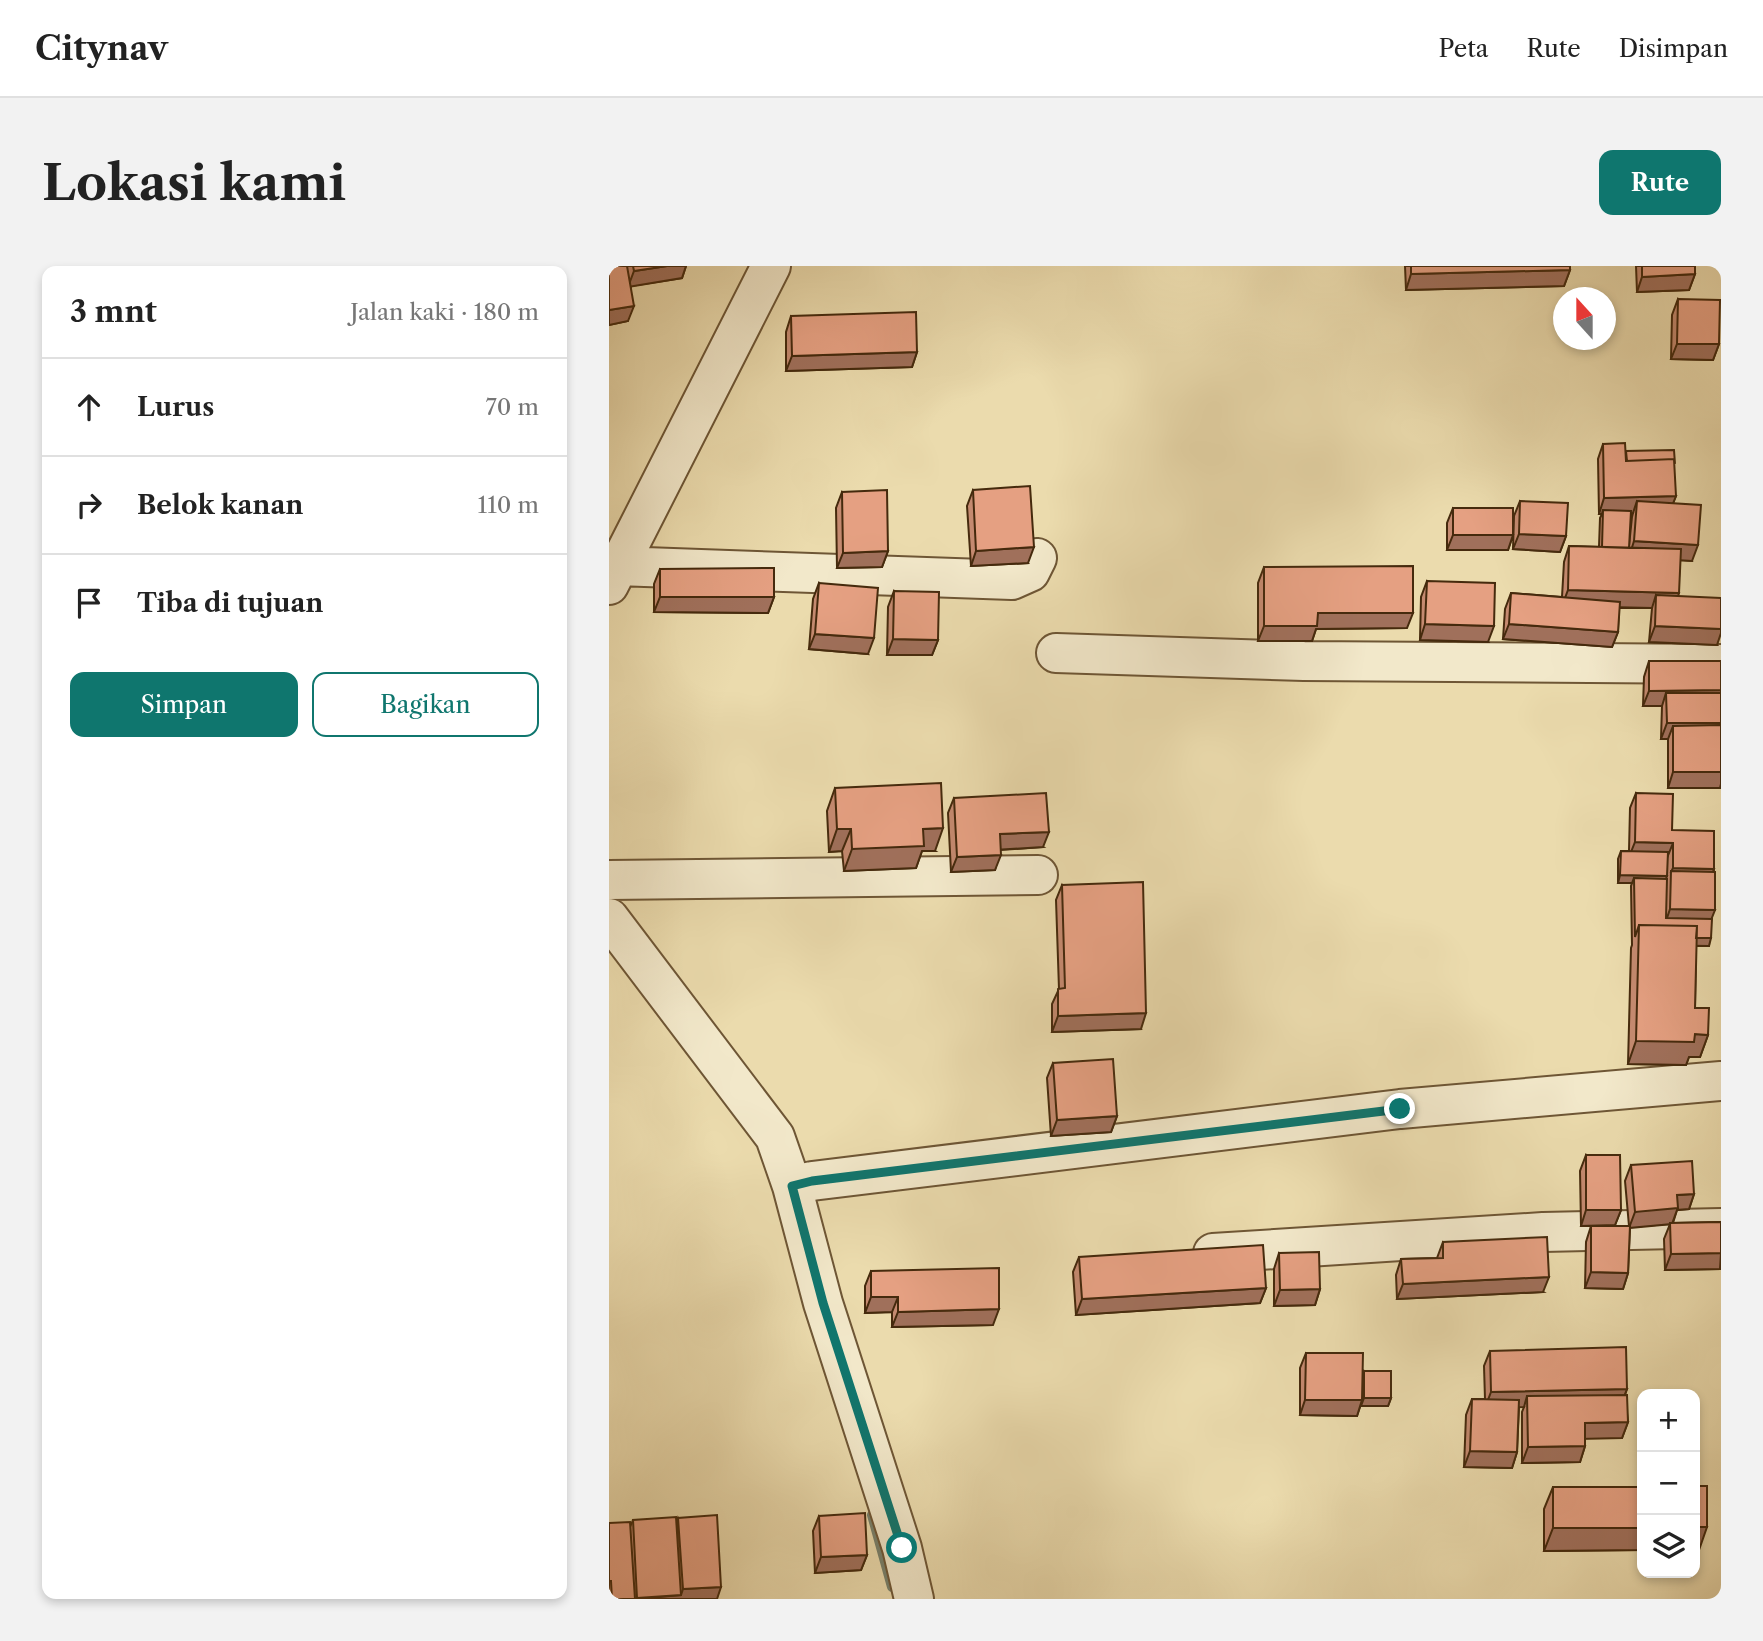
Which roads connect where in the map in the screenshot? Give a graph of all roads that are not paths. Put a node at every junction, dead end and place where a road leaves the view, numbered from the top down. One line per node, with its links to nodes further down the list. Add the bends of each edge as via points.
1 (771, 266): 3 (street)
2 (1037, 558): 3 (street, via 1030,572 1012,580)
3 (613, 575)
4 (1056, 653): 5 (street, via 1304,661)
5 (1721, 664)
6 (1038, 875): 7 (street)
7 (609, 880)
8 (609, 918): 10 (street, via 775,1137)
9 (1721, 1081): 10 (street, via 1400,1109)
10 (792, 1186): 13 (street)
11 (1721, 1228): 12 (street, via 1543,1232)
12 (1180, 1255)
13 (914, 1599)

